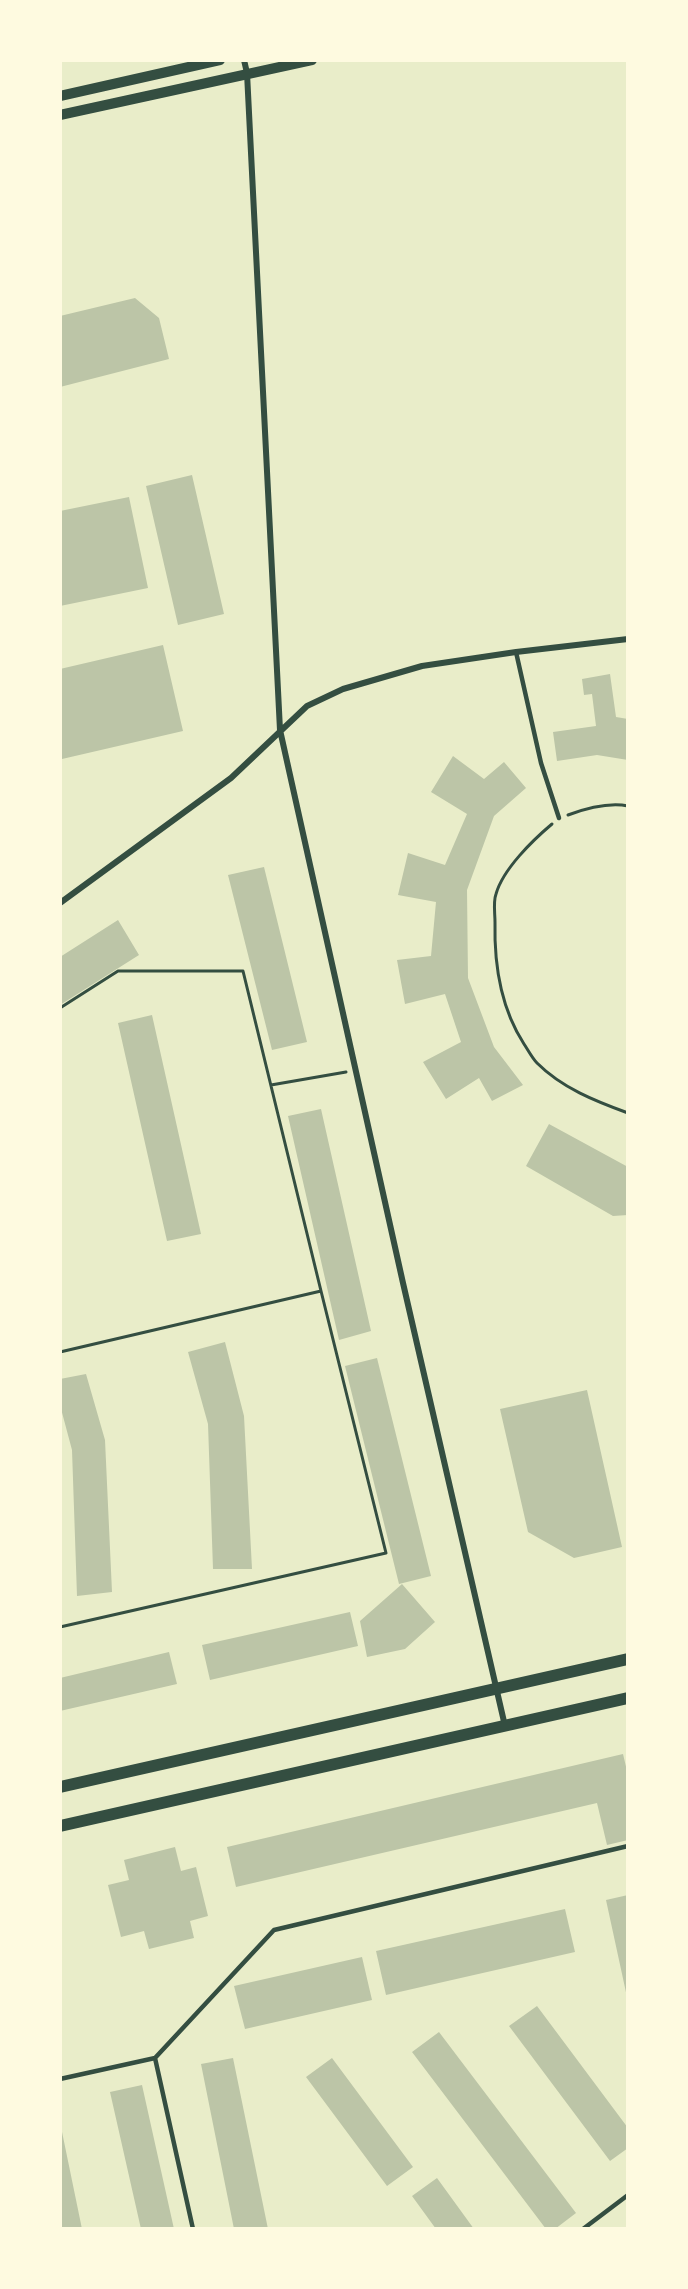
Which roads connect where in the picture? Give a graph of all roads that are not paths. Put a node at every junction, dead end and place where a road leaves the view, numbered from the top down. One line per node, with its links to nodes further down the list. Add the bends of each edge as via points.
1 (220, 60): 5 (street)
2 (244, 60): 4 (street)
3 (312, 60): 4 (street)
4 (247, 73): 6 (street); 9 (street)
5 (60, 96)
6 (60, 116)
7 (628, 639): 8 (street)
8 (516, 652): 9 (street, via 422,666 343,689 307,706); 10 (lane, via 541,763)
9 (280, 730): 12 (street, via 231,778); 14 (street)
10 (559, 819)
11 (60, 893): 12 (lane)
12 (61, 903)
13 (628, 1659): 14 (main road)
14 (496, 1690): 16 (street); 17 (main road)
15 (628, 1698): 16 (main road)
16 (505, 1727): 18 (main road)
17 (60, 1787)
18 (60, 1826)
19 (628, 1846): 20 (lane, via 274,1930)
20 (155, 2058): 21 (lane); 23 (lane)
21 (60, 2079)
22 (628, 2195): 24 (lane)
23 (194, 2229)
24 (583, 2229)

